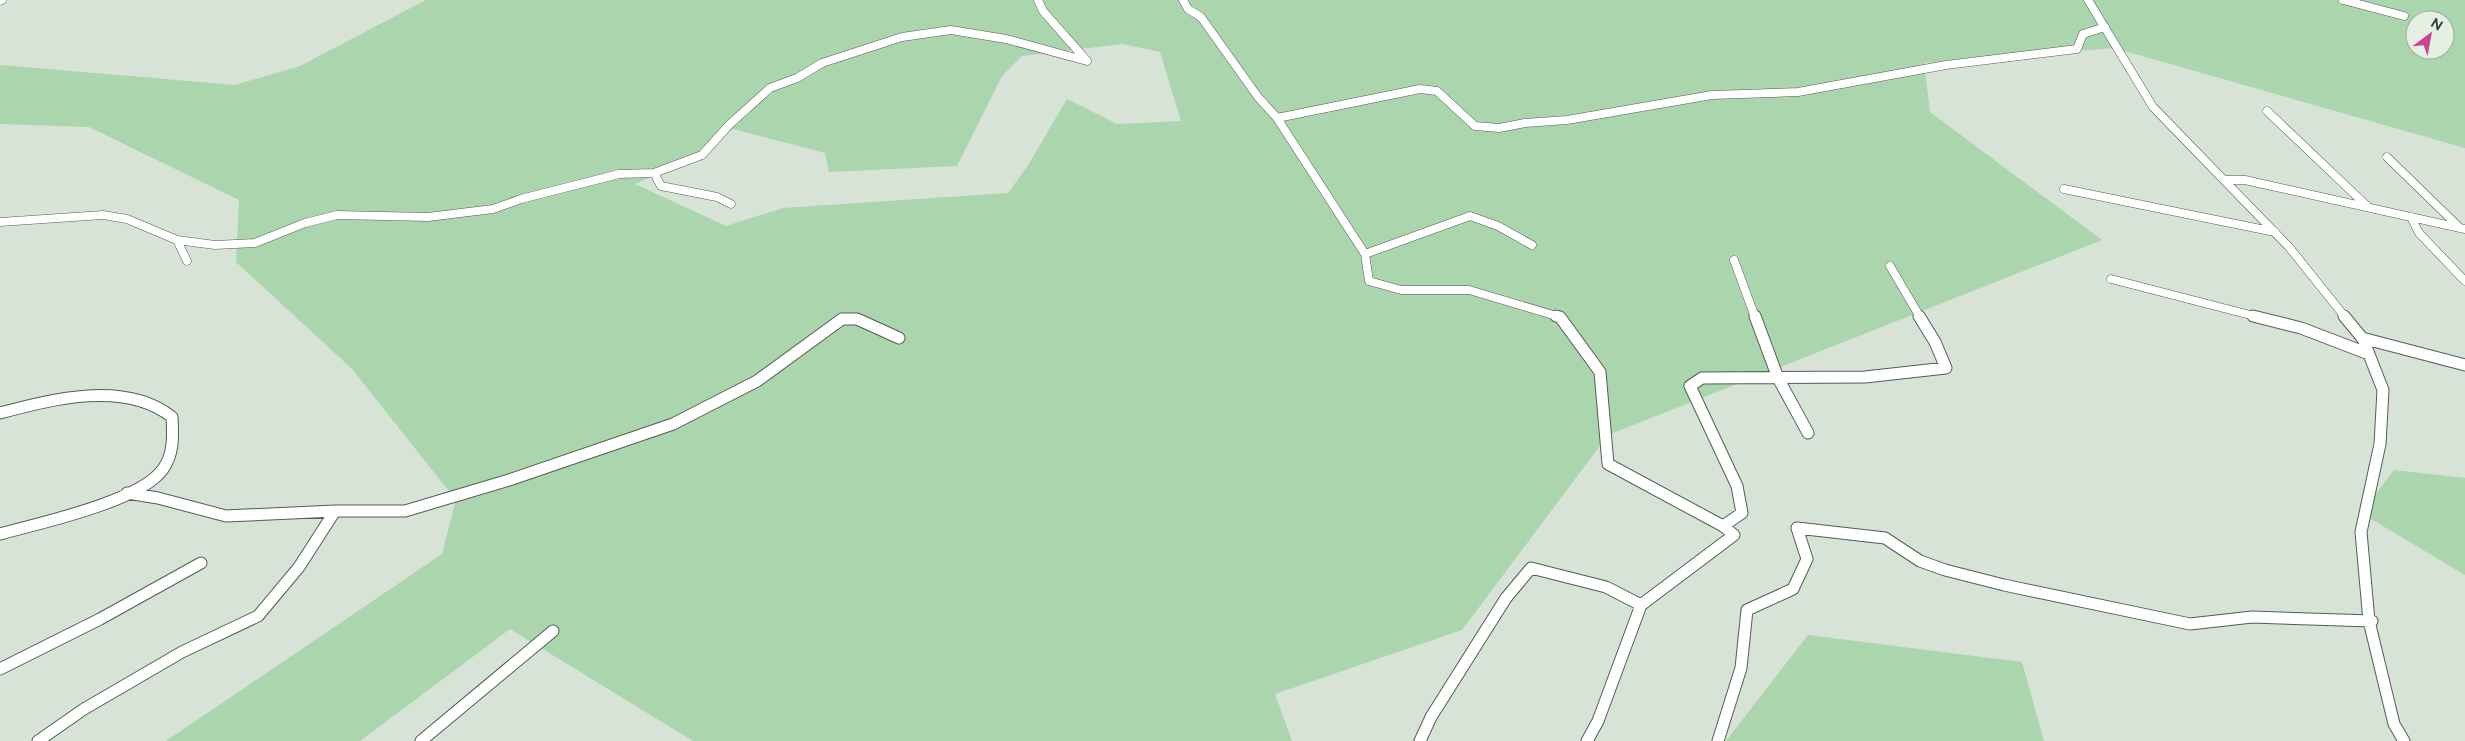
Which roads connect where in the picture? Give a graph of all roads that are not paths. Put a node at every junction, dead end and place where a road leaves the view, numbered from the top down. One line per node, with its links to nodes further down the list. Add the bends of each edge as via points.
1 (1038, 0): 10 (street, via 1043,11 1087,61 1006,39 951,30 902,37 822,62 797,78 770,88 728,125 702,156)
2 (1183, 0): 8 (street, via 1188,9 1201,17)
3 (2088, 0): 6 (street)
4 (2342, 0): 5 (street)
5 (2404, 16)
6 (2104, 27): 8 (street, via 2083,34 2077,49 1946,65 1798,92 1712,95 1567,120 1499,128 1475,126 1437,91 1420,89); 11 (street, via 2153,107)
7 (2268, 111): 14 (street)
8 (1277, 118): 21 (street)
9 (2387, 157): 17 (street)
10 (654, 173): 13 (street, via 662,186 717,197); 19 (street, via 619,174 493,209 428,217 337,215 306,223 256,243 215,245)
11 (2225, 180): 14 (street, via 2246,180); 18 (street)
12 (2064, 189): 18 (street)
13 (731, 204)
14 (2369, 208): 15 (street)
15 (2411, 217): 17 (street); 26 (street, via 2419,233)
16 (0, 222): 19 (street, via 103,215 127,219)
17 (2463, 229)
18 (2275, 232): 28 (street)
19 (177, 240): 23 (street)
20 (1532, 245): 21 (street, via 1498,226 1470,216)
21 (1365, 254): 36 (street, via 1369,281 1401,290 1470,290 1560,317 1600,372 1608,464)
22 (1734, 260): 31 (street)
23 (187, 261)
24 (1890, 266): 31 (street, via 1935,342 1946,368 1865,377)
25 (2111, 278): 29 (street, via 2301,328)
26 (2465, 281)
27 (899, 338): 35 (street, via 857,319 842,319 757,381 674,424 405,512)
28 (2362, 338): 29 (street); 30 (street)
29 (2369, 354): 40 (street, via 2383,390 2380,444 2361,532)
30 (2465, 366)
31 (1778, 378): 33 (street); 36 (street, via 1702,378 1690,386 1737,486 1742,513)
32 (0, 413): 34 (street, via 106,398 136,399 159,406 172,416 173,440 169,457 159,474)
33 (1808, 433)
34 (127, 493): 35 (street, via 226,516); 37 (street)
35 (335, 511): 43 (street, via 299,567 258,616 182,652 84,709)
36 (1723, 526): 39 (street, via 1734,535)
37 (1, 537)
38 (201, 563): 42 (street)
39 (1641, 605): 45 (street, via 1606,587 1531,568 1506,598 1431,717); 46 (street, via 1598,721)
40 (2371, 621): 47 (street, via 2252,617 2190,624 1945,570 1920,561 1885,538 1797,528 1807,559 1793,589 1747,610 1741,668); 48 (street, via 2394,724)
41 (553, 631): 44 (street)
42 (0, 669)
43 (38, 741)
44 (421, 741)
45 (1420, 741)
46 (1587, 741)
47 (1718, 741)
48 (2404, 741)

